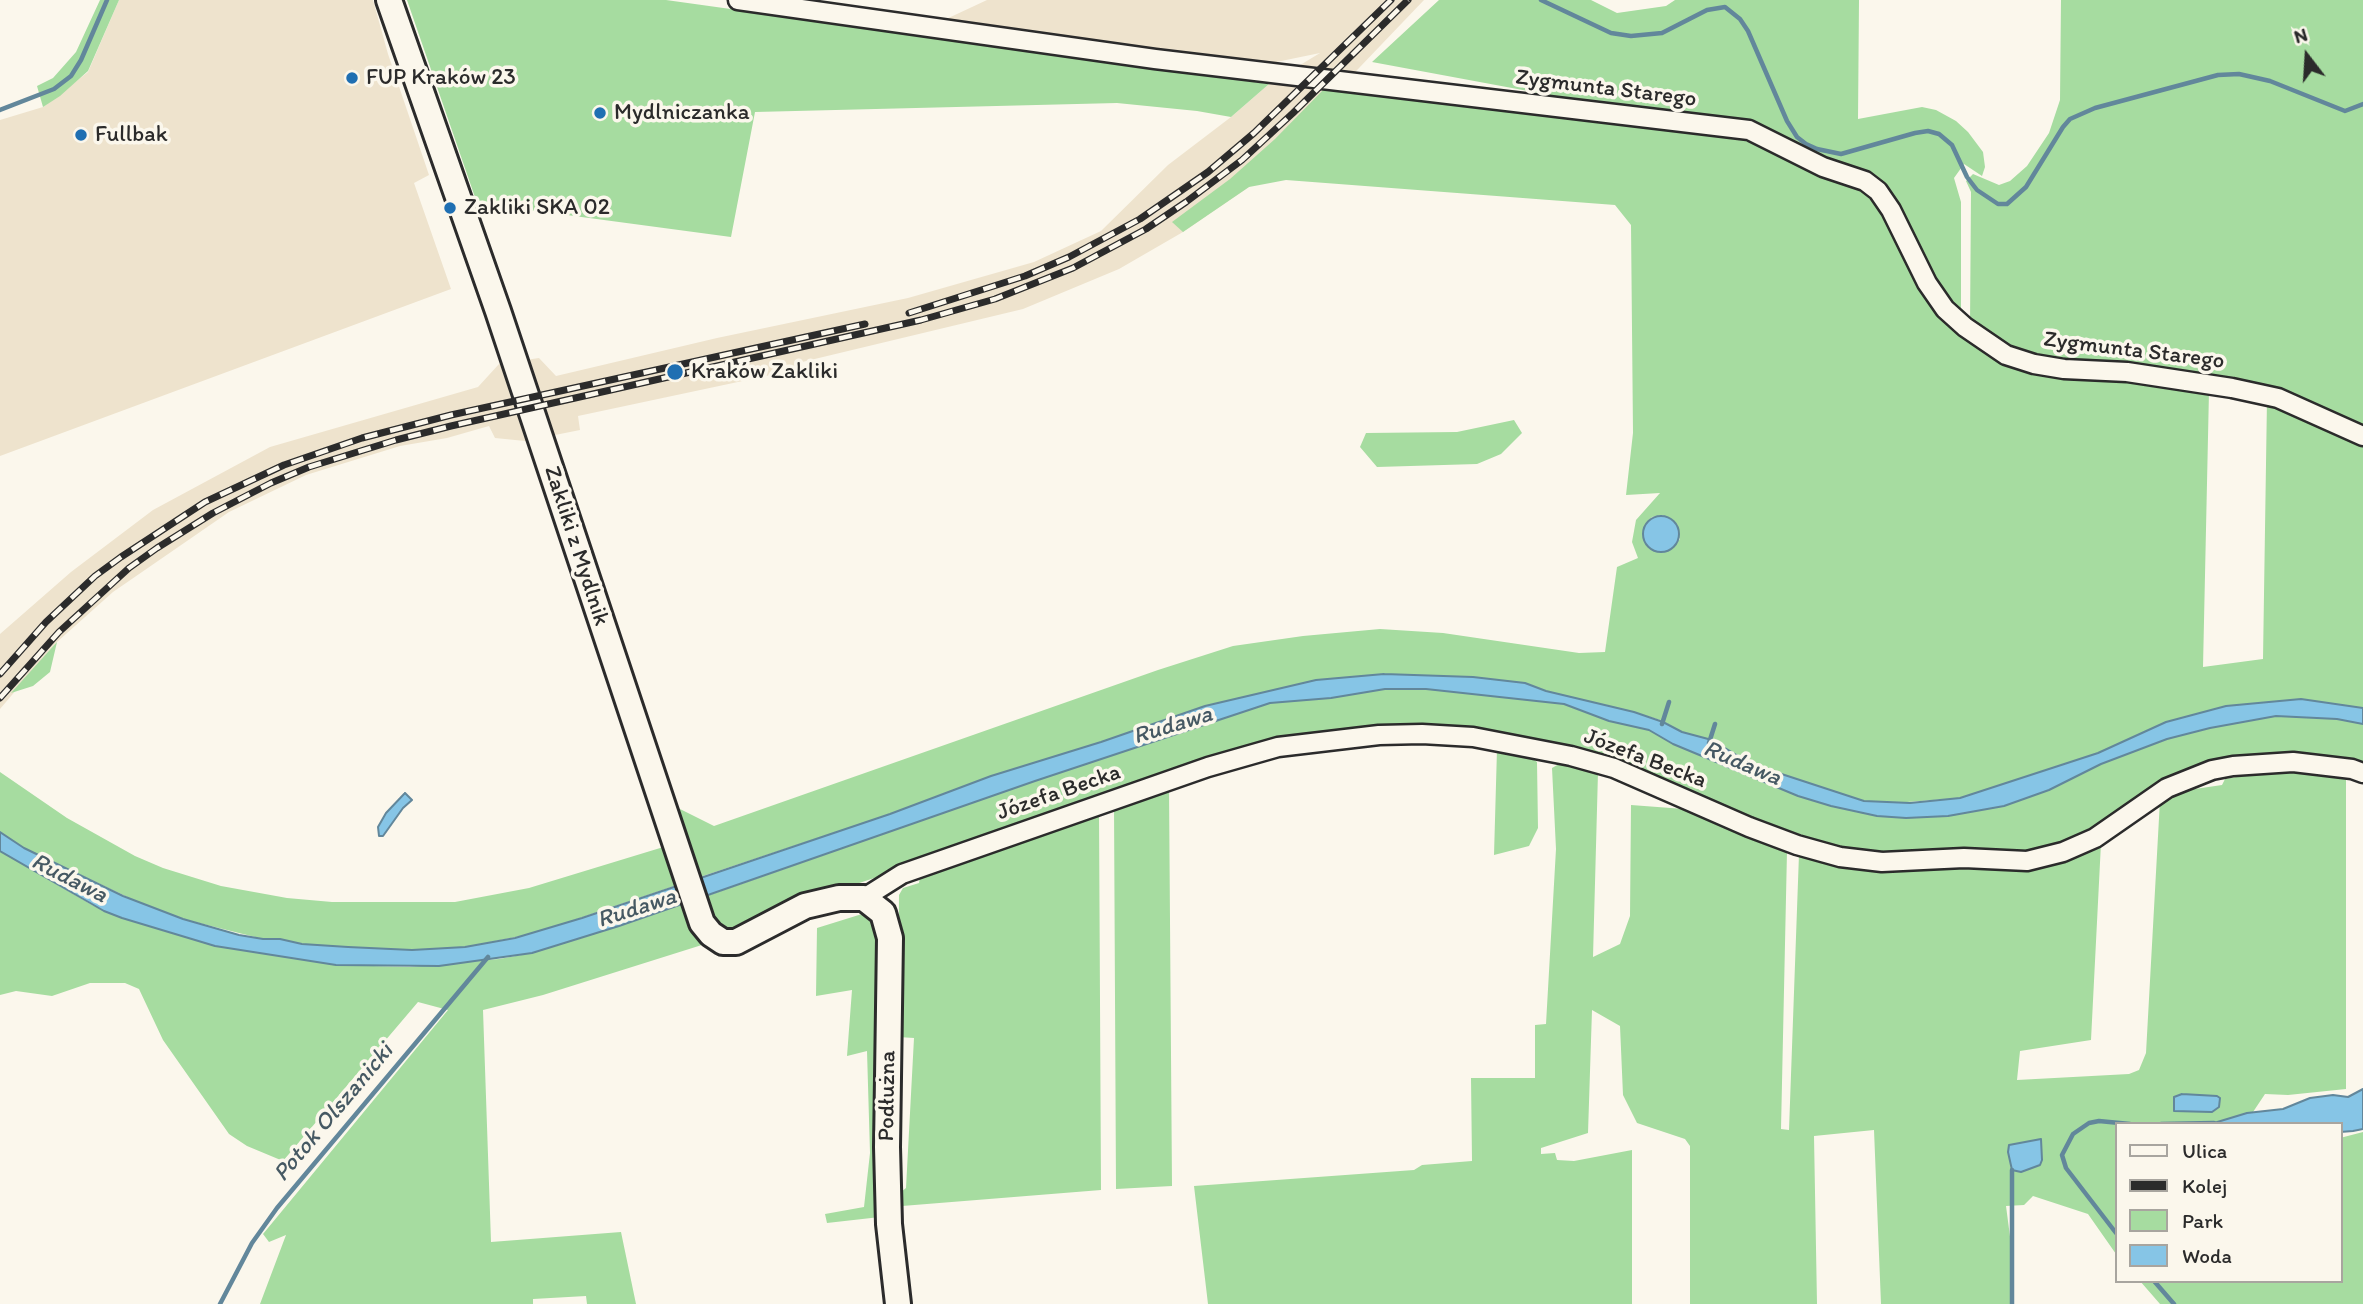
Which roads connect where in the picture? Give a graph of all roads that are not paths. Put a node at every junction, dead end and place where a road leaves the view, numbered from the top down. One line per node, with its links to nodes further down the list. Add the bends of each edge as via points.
1 (389, 0): 5 (street, Zakliki z Mydlnik, via 702,923 723,942 736,942 805,906)
2 (738, 0): 3 (street, Zygmunta Starego, via 1182,62 1748,130 1823,167 1865,181 1878,191 1945,309 2006,355 2034,364 2153,376 2278,398)
3 (2363, 436)
4 (2363, 773): 5 (street, Józefa Becka, via 2293,762 2233,766 2167,788 2095,838 2063,852 2027,861 1882,862 1797,845 1614,768 1572,756 1473,737 1379,736 1278,747 1208,767 902,874)
5 (864, 898): 6 (street, Podłużna, via 883,913 891,938 887,1147)
6 (898, 1304)

